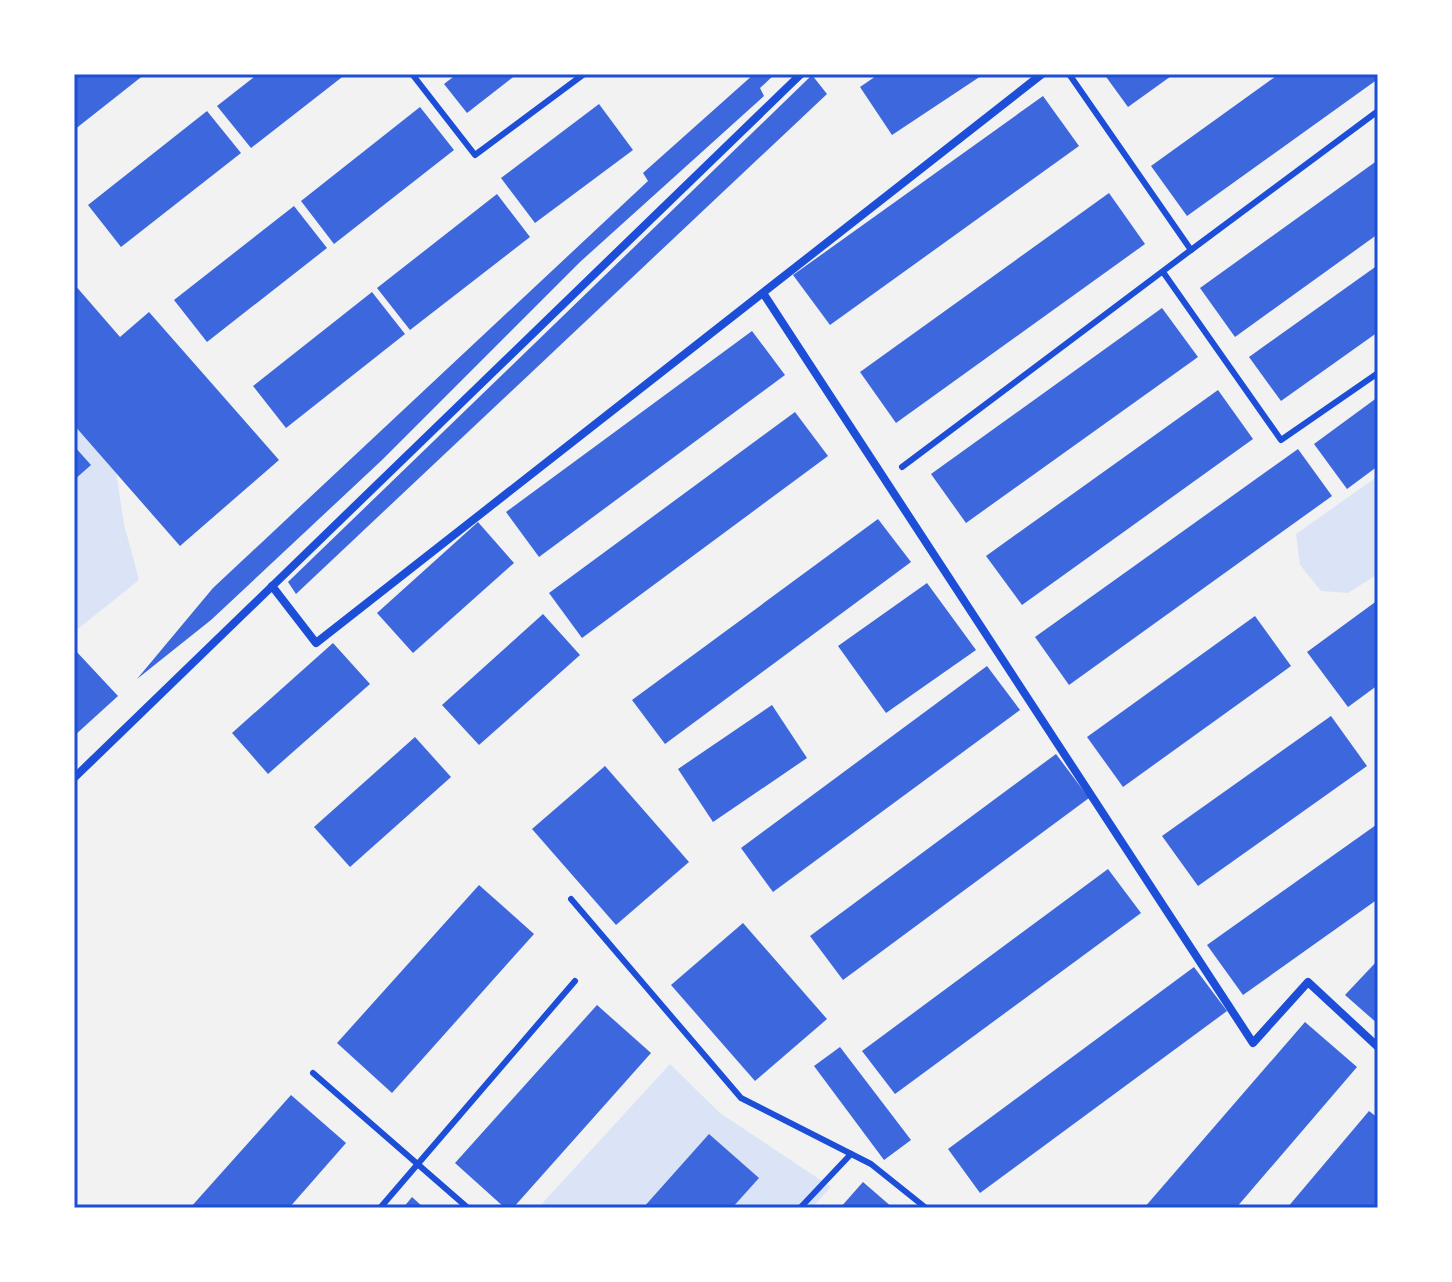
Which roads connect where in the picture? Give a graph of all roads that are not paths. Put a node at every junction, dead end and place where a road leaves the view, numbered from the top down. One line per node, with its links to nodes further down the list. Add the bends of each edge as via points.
1 (412, 74): 2 (lane, via 475,155)
2 (584, 74)
3 (801, 74): 12 (street)
4 (1042, 74): 9 (street)
5 (1069, 74): 7 (lane)
6 (1378, 111): 7 (lane)
7 (1191, 250): 8 (lane)
8 (1163, 272): 10 (lane, via 1281,440); 11 (lane)
9 (763, 293): 12 (street, via 316,643); 16 (street, via 1253,1043 1308,982)
10 (1378, 373)
11 (902, 467)
12 (272, 586): 13 (street)
13 (74, 778)
14 (571, 899): 18 (lane, via 741,1098)
15 (575, 981): 19 (lane)
16 (1378, 1047)
17 (313, 1073): 19 (lane)
18 (851, 1154): 22 (lane); 23 (lane)
19 (417, 1165): 20 (lane); 21 (lane)
20 (380, 1208)
21 (468, 1208)
22 (800, 1208)
23 (926, 1208)

